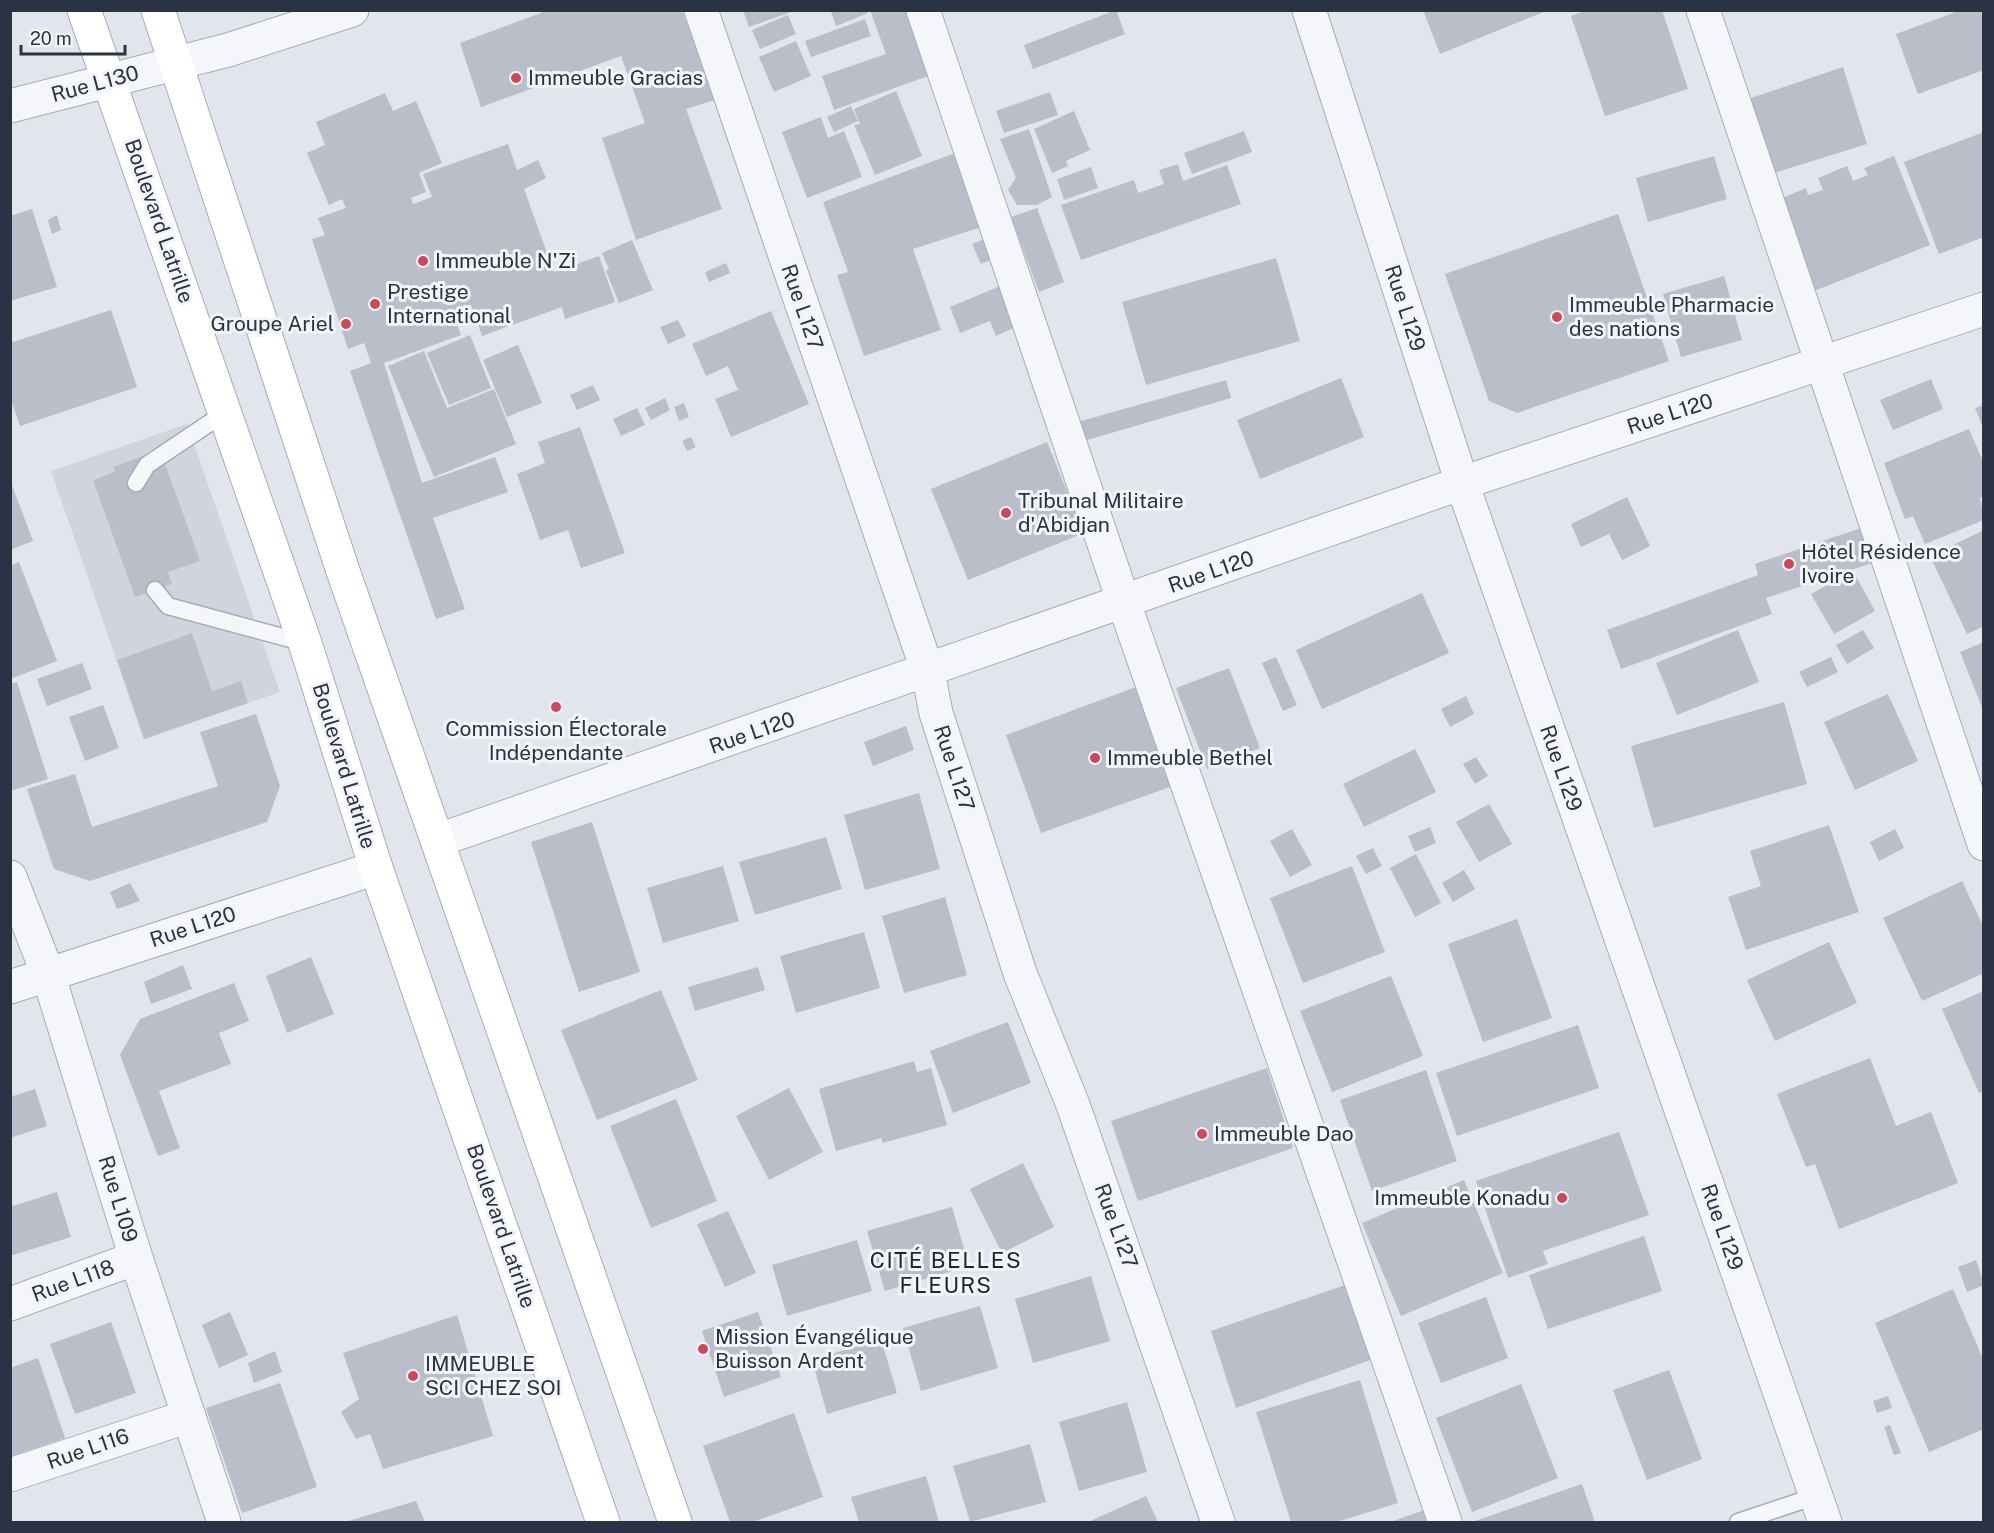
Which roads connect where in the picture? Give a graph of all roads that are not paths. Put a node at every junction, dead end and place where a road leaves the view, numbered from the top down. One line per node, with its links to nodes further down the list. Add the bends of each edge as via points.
1 (84, 10): 9 (main road, Boulevard Latrille)
2 (158, 10): 8 (main road)
3 (352, 10): 8 (street, Rue L130)
4 (701, 10): 19 (street, Rue L127)
5 (923, 10): 17 (street)
6 (1309, 10): 15 (street, Rue L129)
7 (1703, 10): 12 (street)
8 (176, 63): 9 (street, Rue L130); 20 (main road, via 343,571)
9 (110, 80): 10 (street, Rue L130); 13 (main road, Boulevard Latrille)
10 (10, 106)
11 (1983, 309): 12 (street, Rue L120)
12 (1823, 363): 15 (street, Rue L120); 21 (street)
13 (226, 412): 14 (lane, via 147,465); 18 (main road, Boulevard Latrille)
14 (136, 483)
15 (1462, 483): 17 (street, Rue L120); 30 (street, Rue L129)
16 (155, 590): 18 (lane, via 168,606)
17 (1124, 603): 19 (street, Rue L120); 35 (street)
18 (305, 643): 22 (main road, Boulevard Latrille)
19 (928, 672): 20 (street, Rue L120); 34 (street, Rue L127, via 936,713 1020,973 1077,1116)
20 (439, 840): 33 (main road)
21 (1983, 844)
22 (376, 868): 24 (street, Rue L120); 32 (main road, Boulevard Latrille)
23 (10, 877): 24 (street, Rue L109)
24 (48, 974): 25 (street, Rue L120); 26 (street, Rue L109)
25 (10, 987)
26 (136, 1258): 27 (street, Rue L118); 28 (street, Rue L109)
27 (10, 1304)
28 (177, 1419): 29 (street, Rue L116); 31 (street, Rue L109)
29 (10, 1475)
30 (1820, 1509): 36 (lane)
31 (224, 1522)
32 (603, 1522)
33 (675, 1522)
34 (1218, 1522)
35 (1445, 1522)
36 (1738, 1522)

